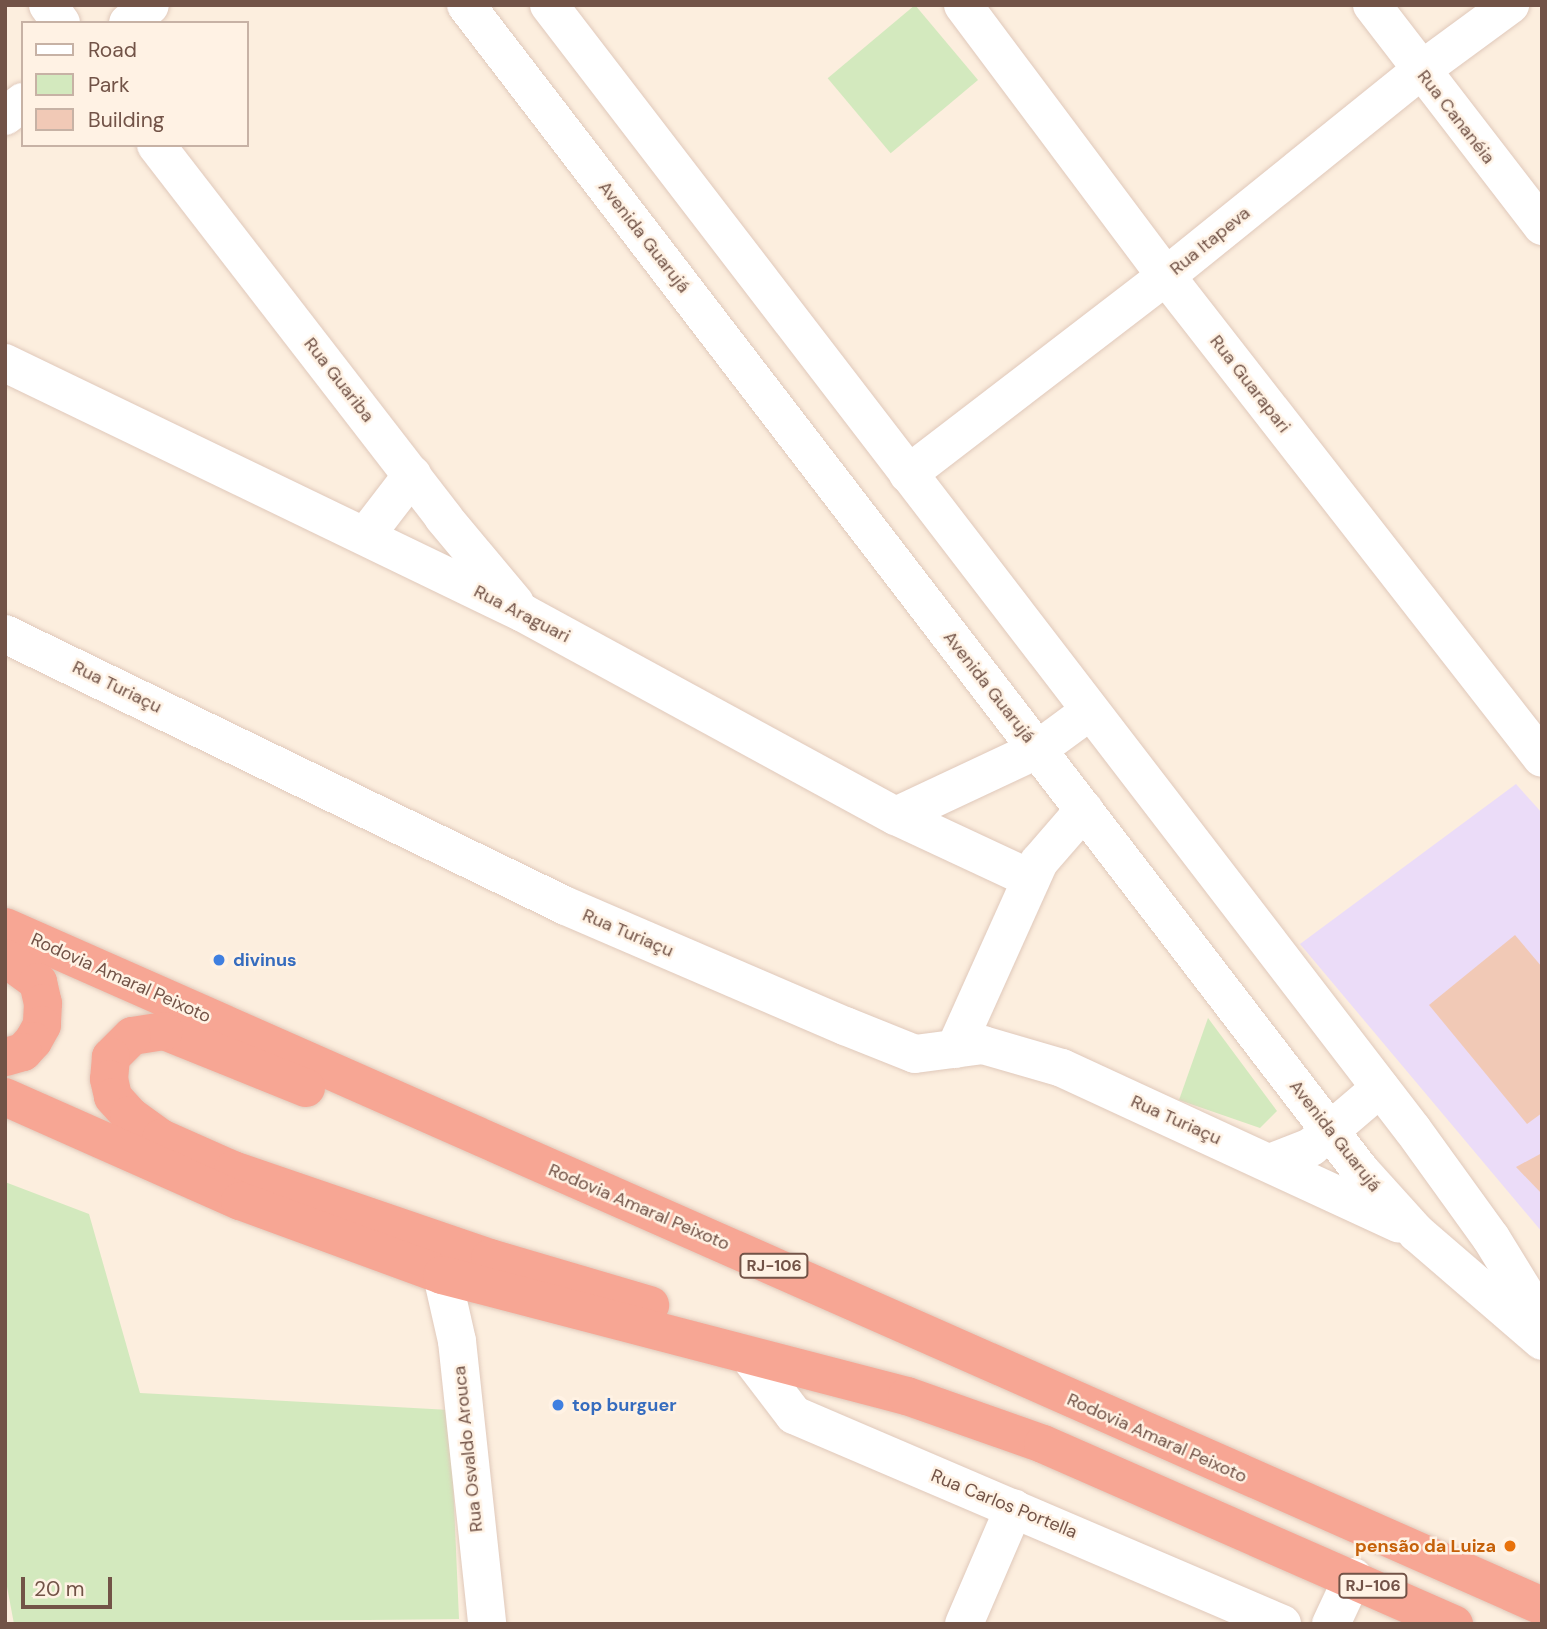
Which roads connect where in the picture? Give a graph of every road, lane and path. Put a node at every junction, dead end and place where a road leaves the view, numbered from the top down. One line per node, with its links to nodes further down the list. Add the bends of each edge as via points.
1 (48, 5): 8 (street)
2 (150, 5): 9 (street)
3 (466, 5): 23 (street, Avenida Guarujá)
4 (549, 5): 17 (street)
5 (963, 5): 15 (street, Rua Guarapari)
6 (1372, 5): 10 (street, Rua Cananéia)
7 (1510, 5): 10 (street, Rua Itapeva)
8 (60, 21)
9 (130, 21)
10 (1420, 71): 14 (street, Rua Cananéia); 15 (street, Rua Itapeva)
11 (21, 104): 12 (street)
12 (5, 116)
13 (158, 147): 18 (street, Rua Guariba)
14 (1542, 226)
15 (1166, 276): 17 (street, Rua Itapeva); 24 (street, Rua Guarapari)
16 (5, 363): 19 (street, Rua Araguari)
17 (908, 474): 22 (street)
18 (412, 475): 19 (street); 20 (street, Rua Guariba)
19 (366, 535): 20 (street, Rua Araguari)
20 (523, 613): 26 (street, Rua Araguari)
21 (5, 634): 30 (street, Rua Turiaçu, via 566,906 902,1050 915,1054)
22 (1090, 711): 23 (street); 32 (street)
23 (1037, 750): 25 (street, Avenida Guarujá); 26 (street)
24 (1542, 758)
25 (1084, 810): 27 (street, via 1052,842); 34 (street, Avenida Guarujá)
26 (897, 816): 27 (street, Rua Araguari)
27 (1031, 879): 30 (street)
28 (5, 927): 36 (highway, Rodovia Amaral Peixoto / RJ-106)
29 (5, 958): 31 (highway, via 38,982 43,1014 33,1041 23,1052)
30 (955, 1049): 35 (street, Rua Turiaçu, via 998,1047 1062,1069)
31 (5, 1057)
32 (1380, 1088): 34 (street); 39 (street, via 1468,1206)
33 (5, 1097): 38 (highway, RJ-106, via 240,1201)
34 (1328, 1129): 35 (street, via 1301,1153); 37 (street, Avenida Guarujá)
35 (1270, 1163): 37 (street, Rua Turiaçu)
36 (645, 1211): 42 (highway, via 553,1192 164,1031 132,1036 111,1057 108,1079 113,1097 161,1138 233,1170 490,1258 766,1340); 45 (highway, Rodovia Amaral Peixoto / RJ-106)
37 (1417, 1233): 40 (street, Avenida Guarujá)
38 (442, 1275): 41 (highway, RJ-106); 46 (street, Rua Osvaldo Arouca, via 457,1341)
39 (1542, 1321)
40 (1542, 1341)
41 (749, 1356): 42 (highway, RJ-106); 43 (street, Rua Carlos Portella, via 794,1415)
42 (817, 1373): 44 (highway, RJ-106, via 907,1396 1043,1444)
43 (1014, 1508): 47 (street); 48 (street, Rua Carlos Portella)
44 (1353, 1577): 49 (street); 50 (highway, RJ-106)
45 (1542, 1606)
46 (487, 1624)
47 (964, 1624)
48 (1282, 1624)
49 (1331, 1624)
50 (1454, 1624)

